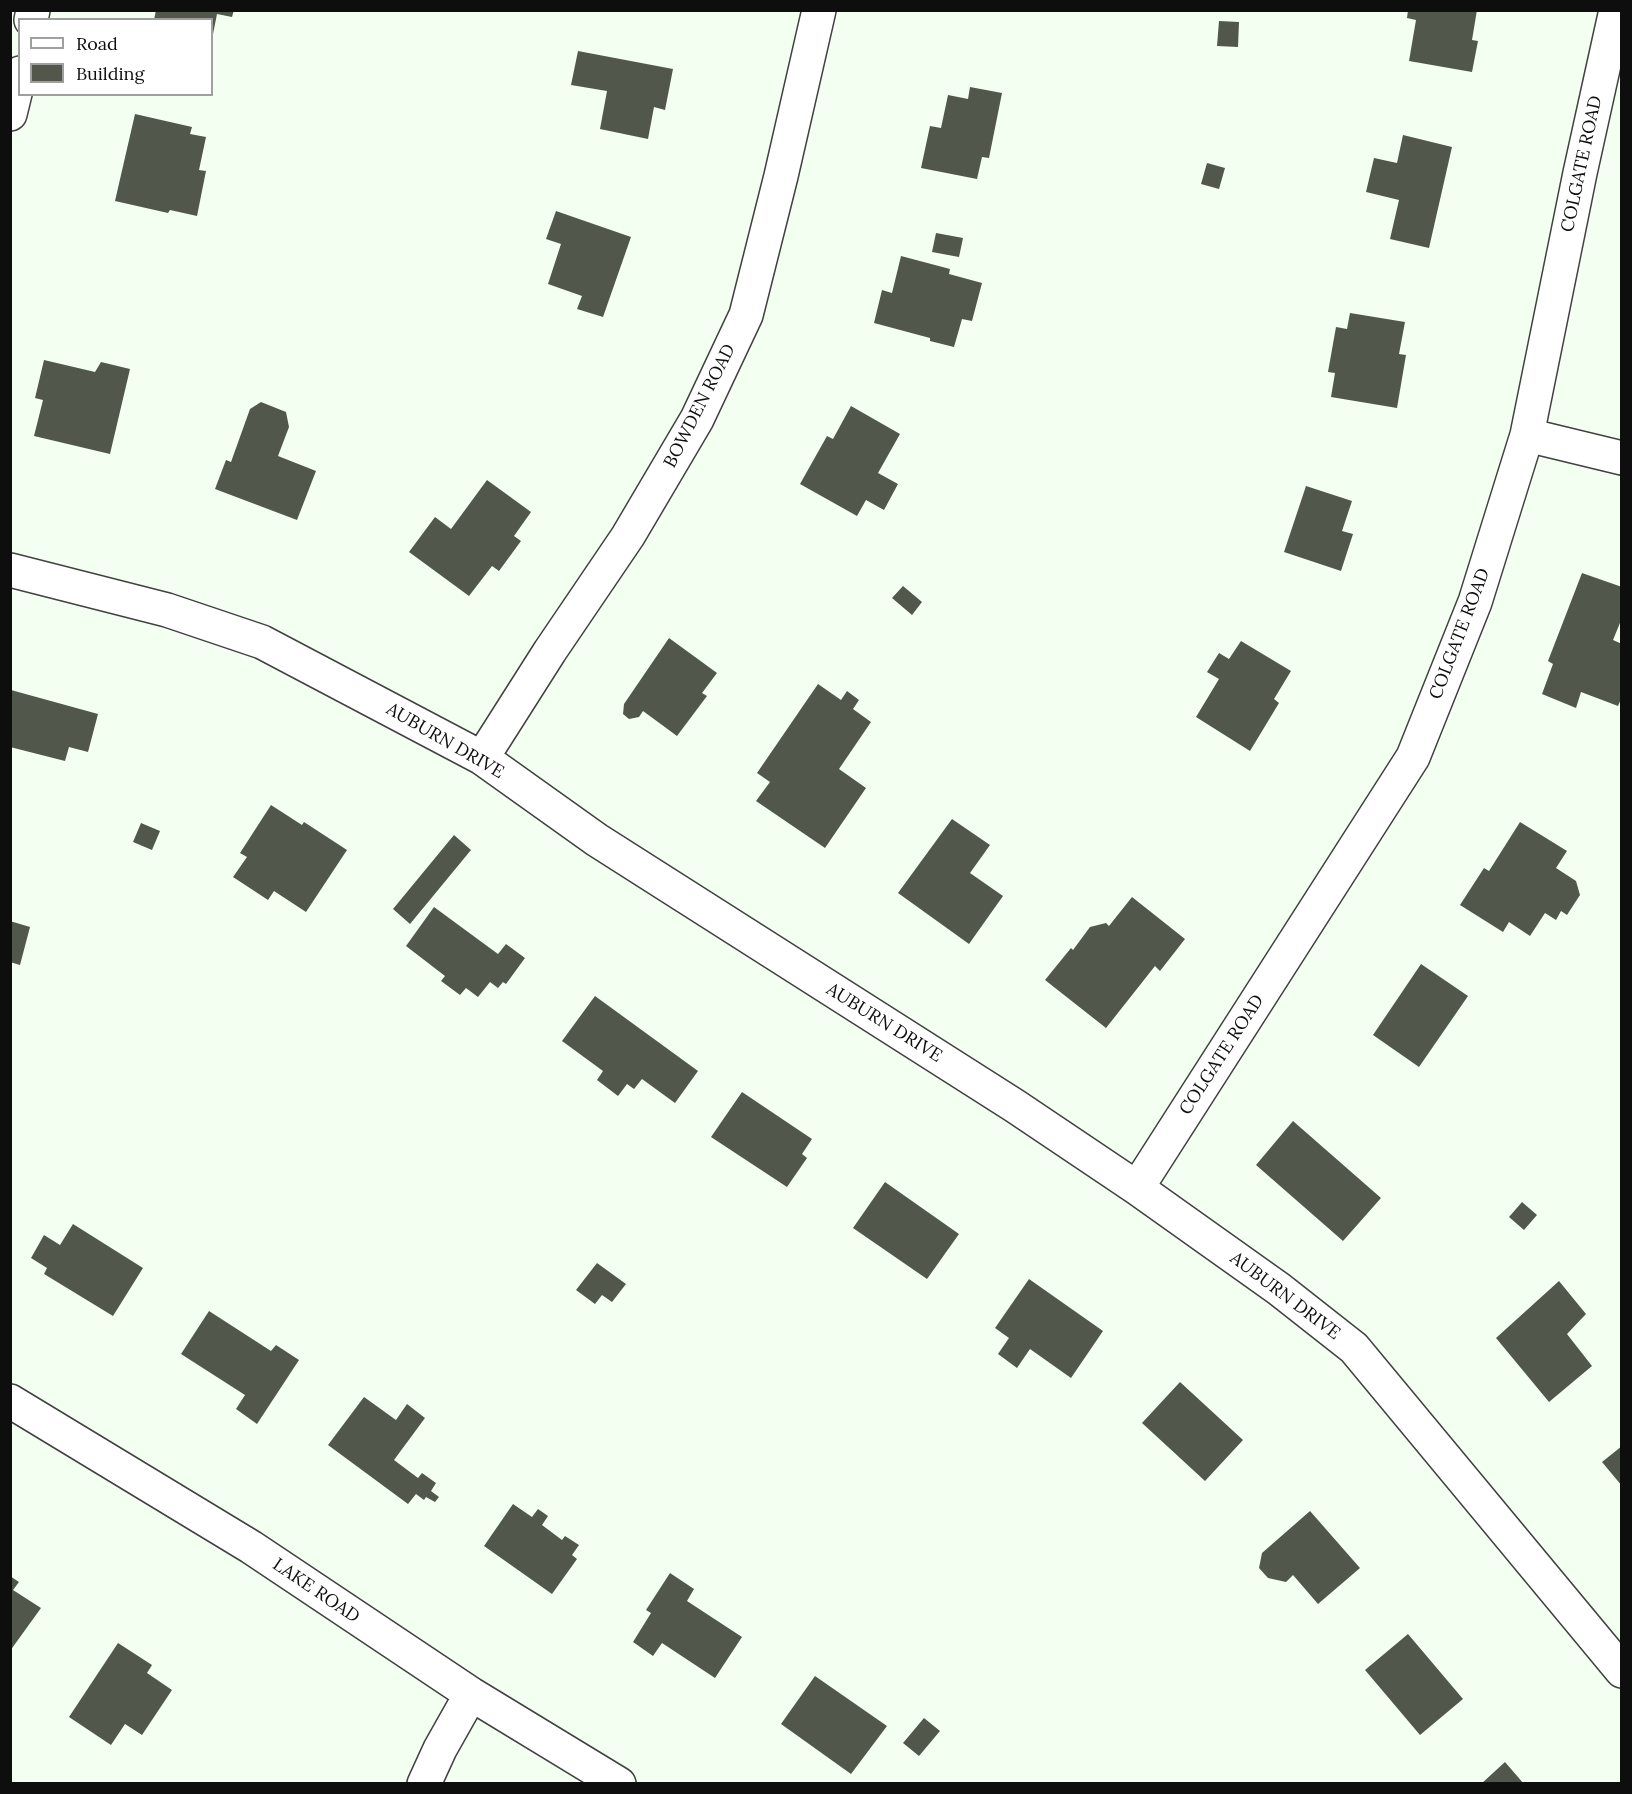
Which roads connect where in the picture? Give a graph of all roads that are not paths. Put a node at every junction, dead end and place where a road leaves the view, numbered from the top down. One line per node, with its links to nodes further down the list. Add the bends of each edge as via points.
1 (819, 10): 8 (street, BOWDEN ROAD, via 746,315 697,419 634,526)
2 (1616, 10): 5 (street, COLGATE ROAD)
3 (18, 81): 4 (street)
4 (10, 114)
5 (1527, 435): 6 (street); 9 (street, COLGATE ROAD, via 1475,602 1413,757)
6 (1622, 458)
7 (10, 570): 8 (street, AUBURN DRIVE, via 167,610 262,642)
8 (482, 758): 9 (street, AUBURN DRIVE, via 597,840)
9 (1137, 1188): 11 (street, AUBURN DRIVE, via 1354,1348)
10 (10, 1401): 12 (street, LAKE ROAD, via 251,1547)
11 (1622, 1671)
12 (471, 1695): 13 (street); 14 (street, LAKE ROAD)
13 (423, 1784)
14 (619, 1784)

